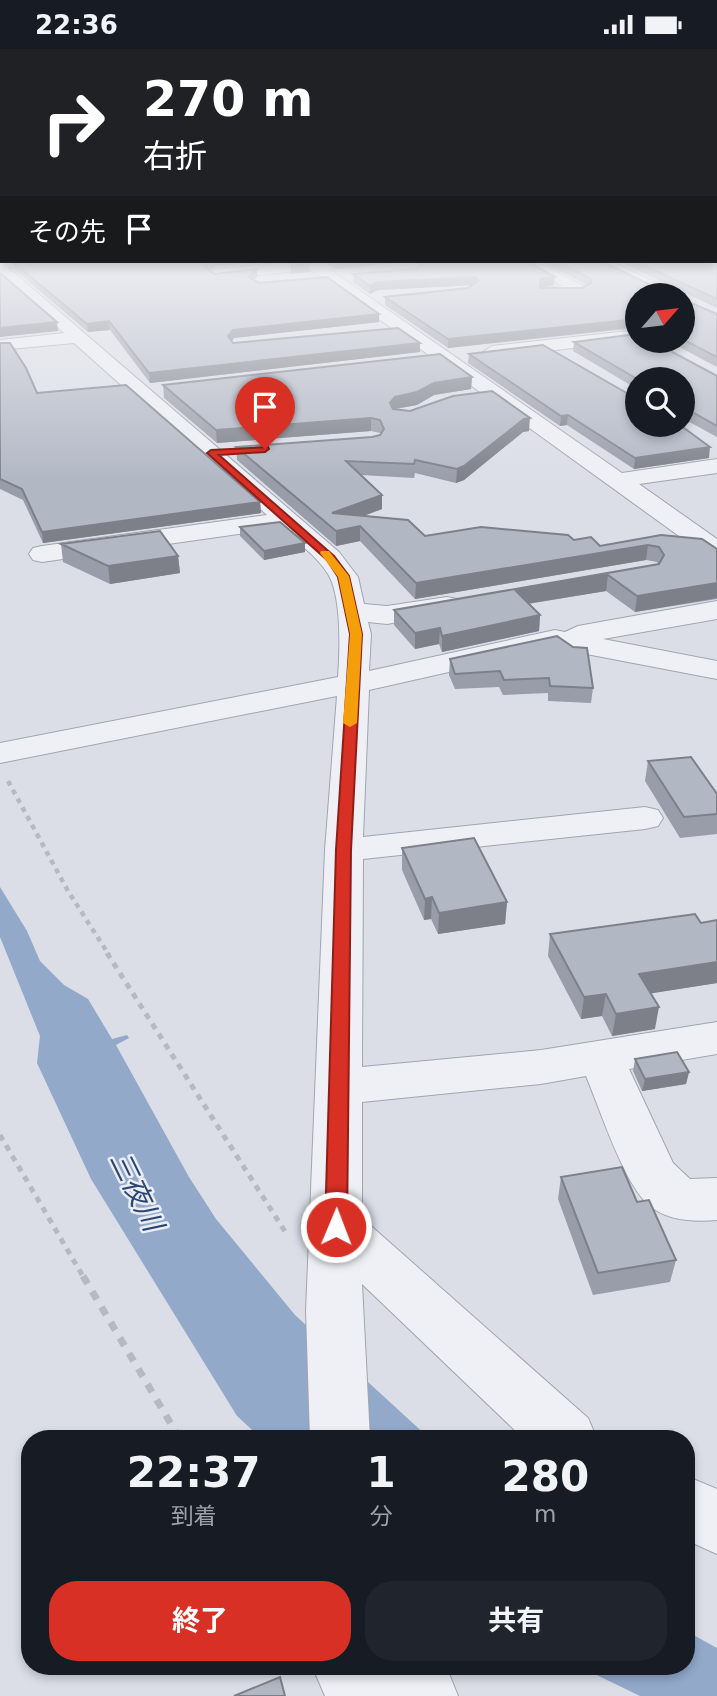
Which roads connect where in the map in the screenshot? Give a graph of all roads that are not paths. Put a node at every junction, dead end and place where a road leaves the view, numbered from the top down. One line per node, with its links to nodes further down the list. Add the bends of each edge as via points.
1 (66, 329): 6 (street)
2 (394, 329): 4 (street)
3 (403, 329): 9 (street)
4 (375, 331)
5 (625, 336): 8 (street)
6 (79, 337): 7 (street); 16 (street, via 155,390 225,452)
7 (0, 345)
8 (546, 345): 9 (street); 10 (street)
9 (444, 357): 11 (street); 12 (street)
10 (569, 359)
11 (418, 360)
12 (497, 394): 13 (street); 15 (street)
13 (464, 398)
14 (717, 466): 15 (street)
15 (621, 480): 17 (street)
16 (287, 520): 18 (street); 21 (street, via 344,576)
17 (717, 551)
18 (42, 554)
19 (469, 601): 21 (street, via 387,615)
20 (717, 610): 22 (street)
21 (352, 612): 24 (street, via 356,634)
22 (555, 639): 23 (street); 24 (street)
23 (717, 670)
24 (352, 684): 25 (street); 27 (street)
25 (3, 765)
26 (645, 818): 27 (street)
27 (344, 850): 30 (street)
28 (717, 1038): 29 (street)
29 (600, 1057): 30 (street); 31 (street, via 654,1177 666,1192 690,1202)
30 (338, 1087): 32 (street)
31 (717, 1199)
32 (336, 1227): 33 (street); 34 (street)
33 (340, 1430)
34 (557, 1430)
35 (695, 1511): 36 (street)
36 (717, 1522)
37 (352, 1679): 38 (street)
38 (423, 1696)

